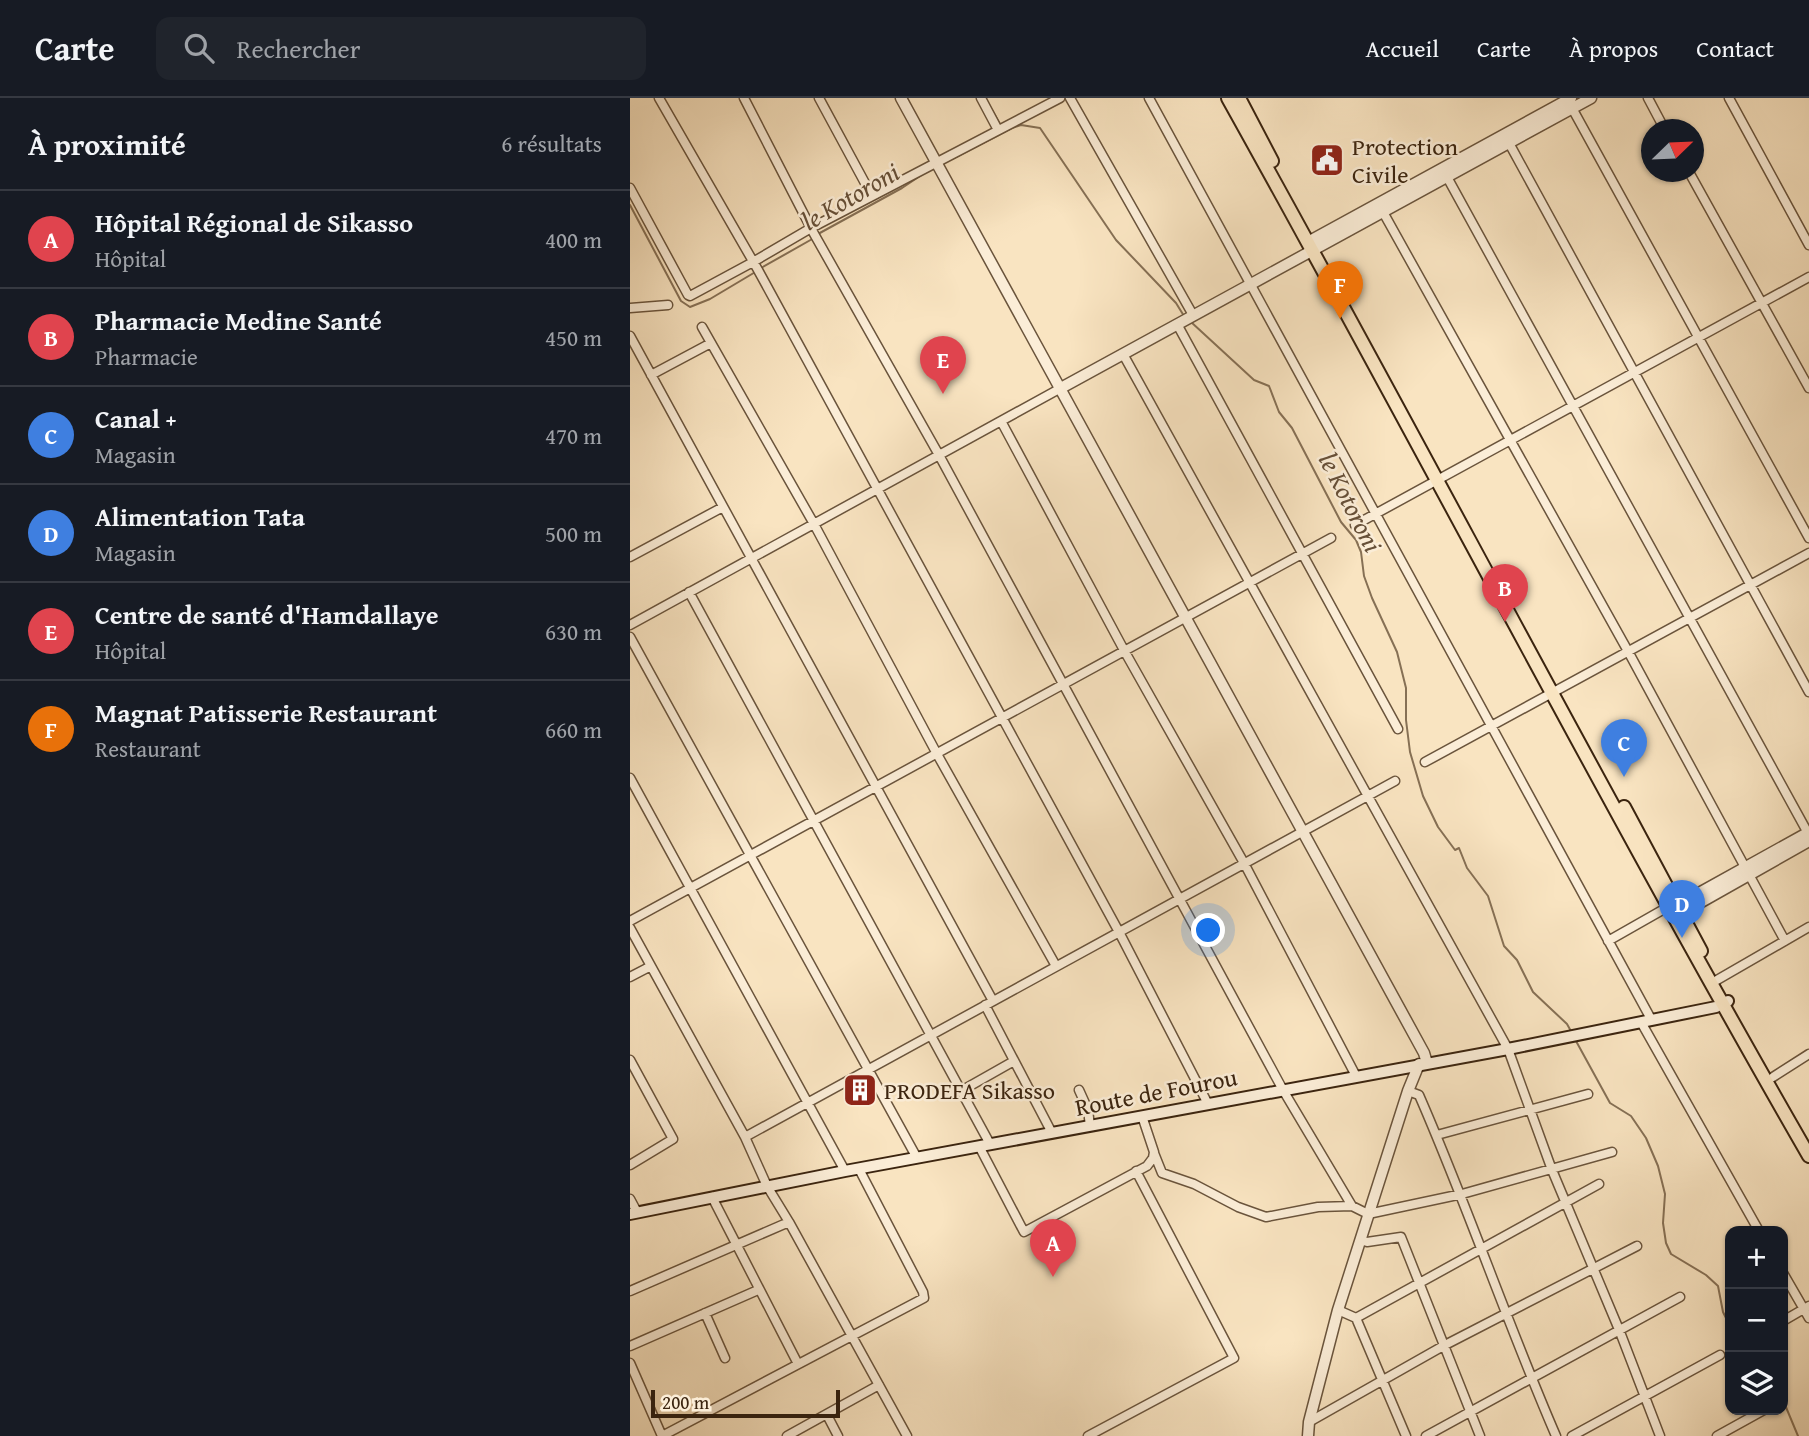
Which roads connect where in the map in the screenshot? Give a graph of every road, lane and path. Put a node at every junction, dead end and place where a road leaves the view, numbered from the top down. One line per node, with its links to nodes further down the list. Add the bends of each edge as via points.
1 (659, 98): 27 (street)
2 (744, 98): 24 (street)
3 (819, 98): 22 (street)
4 (901, 98): 18 (street)
5 (981, 98): 16 (street)
6 (1060, 98): 16 (street)
7 (1070, 98): 33 (street)
8 (1149, 98): 29 (street)
9 (1228, 98): 25 (highway)
10 (1239, 98): 25 (highway)
11 (1591, 98): 14 (street)
12 (1648, 98): 15 (street)
13 (1729, 98): 26 (street)
14 (1572, 103): 17 (street); 25 (street); 37 (street)
15 (1659, 119)
16 (998, 130): 18 (street)
17 (1509, 143): 19 (street); 40 (street)
18 (937, 165): 22 (street); 42 (street)
19 (1447, 177): 23 (street); 44 (street)
20 (1695, 182): 30 (street)
21 (630, 188): 27 (street, via 688,295)
22 (872, 196): 24 (street)
23 (1383, 212): 25 (street); 46 (street)
24 (814, 233): 27 (street); 47 (street)
25 (1314, 244): 29 (street); 48 (highway)
26 (1809, 245)
27 (753, 262): 49 (street)
28 (1809, 276): 30 (street)
29 (1250, 285): 33 (street); 51 (street)
30 (1762, 302): 37 (street); 43 (street)
31 (668, 305): 32 (street)
32 (630, 308)
33 (1193, 315): 34 (street)
34 (1179, 323): 39 (street); 57 (street)
35 (702, 327): 38 (street)
36 (630, 335): 41 (street)
37 (1699, 337): 40 (street); 55 (street)
38 (711, 343): 41 (street); 52 (street)
39 (1123, 354): 42 (street); 60 (street)
40 (1634, 372): 44 (street); 61 (street)
41 (651, 375): 50 (street)
42 (1061, 388): 45 (street); 63 (street)
43 (1809, 388)
44 (1572, 407): 46 (street); 64 (street)
45 (1001, 421): 47 (street); 67 (street)
46 (1511, 440): 48 (street); 68 (street)
47 (939, 455): 49 (street); 69 (street)
48 (1442, 478): 51 (street); 70 (highway)
49 (876, 489): 52 (street); 72 (street)
50 (723, 507): 58 (street); 59 (street)
51 (1376, 514): 53 (street); 73 (street)
52 (814, 524): 59 (street); 75 (street)
53 (1355, 525)
54 (1331, 538): 57 (street)
55 (1809, 538)
56 (1809, 553): 61 (street)
57 (1301, 554): 60 (street); 74 (street)
58 (630, 557)
59 (750, 558): 62 (street); 79 (street)
60 (1250, 583): 63 (street); 80 (street)
61 (1751, 585): 64 (street); 71 (street)
62 (689, 592): 65 (street); 81 (street)
63 (1186, 617): 67 (street); 82 (street)
64 (1690, 617): 68 (street); 83 (street)
65 (630, 625)
66 (630, 637): 84 (street)
67 (1125, 652): 69 (street); 85 (street)
68 (1629, 653): 70 (street); 86 (street)
69 (1063, 686): 72 (street); 88 (street)
70 (1558, 692): 73 (street); 89 (highway)
71 (1809, 692)
72 (1003, 719): 75 (street); 93 (street)
73 (1492, 727): 76 (street); 94 (street)
74 (1398, 729)
75 (937, 754): 79 (street); 97 (street)
76 (1425, 762)
77 (630, 778): 87 (street)
78 (1395, 781): 80 (street)
79 (875, 786): 81 (street); 100 (street)
80 (1367, 797): 82 (street); 104 (street)
81 (814, 820): 84 (street); 103 (street)
82 (1303, 832): 85 (street); 108 (street, via 1424,1053)
83 (1809, 835): 86 (street)
84 (750, 856): 87 (street); 109 (street)
85 (1244, 863): 88 (street); 110 (street)
86 (1746, 872): 89 (street, via 1696,905); 95 (street)
87 (690, 888): 90 (street); 117 (street)
88 (1181, 899): 93 (street); 113 (street)
89 (1675, 907): 94 (street); 99 (highway); 101 (highway)
90 (630, 921)
91 (1809, 927): 95 (street)
92 (630, 928): 96 (street)
93 (1118, 932): 97 (street); 118 (street)
94 (1608, 941): 102 (street)
95 (1784, 941): 99 (street)
96 (651, 966): 98 (street); 124 (street)
97 (1056, 966): 100 (street)
98 (630, 977)
99 (1717, 980): 101 (highway)
100 (989, 1003): 103 (street); 107 (street)
101 (1725, 1003): 102 (main road, Route de Fourou); 111 (highway); 129 (highway)
102 (1646, 1020): 104 (main road, Route de Fourou); 146 (street)
103 (931, 1037): 109 (street); 114 (street)
104 (1508, 1049): 108 (main road, Route de Fourou); 119 (street)
105 (1809, 1054): 111 (street)
106 (630, 1060): 131 (street, via 673,1139)
107 (1014, 1061): 114 (street); 122 (street)
108 (1423, 1064): 110 (main road, Route de Fourou); 115 (street)
109 (867, 1070): 117 (street); 130 (street)
110 (1356, 1076): 113 (main road, Route de Fourou)
111 (1773, 1077): 125 (highway)
112 (1079, 1090): 121 (street)
113 (1283, 1090): 118 (main road, Route de Fourou); 142 (street)
114 (961, 1091): 126 (street)
115 (1408, 1091): 123 (street, via 1419,1095); 144 (street)
116 (1588, 1094): 119 (street)
117 (808, 1102): 124 (street); 134 (street)
118 (1208, 1104): 120 (main road, Route de Fourou)
119 (1530, 1110): 123 (street); 133 (street)
120 (1142, 1116): 121 (main road, Route de Fourou); 128 (street)
121 (1090, 1126): 122 (main road, Route de Fourou)
122 (1052, 1133): 126 (main road, Route de Fourou)
123 (1437, 1135): 138 (street)
124 (745, 1137): 137 (street)
125 (1809, 1140)
126 (984, 1145): 130 (main road, Route de Fourou); 135 (street, via 1024,1232)
127 (1612, 1152): 133 (street)
128 (1154, 1153): 135 (street, via 1147,1166); 142 (street, via 1162,1173 1266,1217)
129 (1809, 1156)
130 (917, 1158): 132 (main road, Route de Fourou)
131 (630, 1166)
132 (859, 1169): 134 (main road, Route de Fourou); 165 (street, via 924,1298)
133 (1552, 1170): 138 (street); 141 (street)
134 (845, 1171): 137 (main road, Route de Fourou)
135 (1136, 1171): 183 (street, via 1234,1358)
136 (1599, 1184): 141 (street)
137 (767, 1186): 139 (main road, Route de Fourou); 145 (street)
138 (1462, 1194): 144 (street); 150 (street)
139 (712, 1197): 143 (main road, Route de Fourou); 148 (street)
140 (630, 1199): 143 (street)
141 (1566, 1203): 150 (street); 151 (street)
142 (1352, 1206): 144 (street)
143 (634, 1213)
144 (1368, 1213): 147 (street)
145 (789, 1222): 148 (street); 165 (street)
146 (1756, 1226)
147 (1360, 1240): 153 (street, via 1401,1237); 158 (street)
148 (737, 1245): 154 (street); 155 (street)
149 (1637, 1246): 151 (street)
150 (1481, 1249): 153 (street); 160 (street)
151 (1592, 1270): 160 (street); 164 (street)
152 (1788, 1280): 157 (street)
153 (1419, 1284): 161 (street); 166 (street)
154 (758, 1290): 159 (street); 171 (street)
155 (630, 1291)
156 (1680, 1297): 164 (street)
157 (1806, 1307): 162 (street); 163 (street)
158 (1338, 1310): 161 (street); 179 (street)
159 (705, 1313): 167 (street); 169 (street)
160 (1507, 1314): 166 (street); 172 (street)
161 (1356, 1318): 173 (street)
162 (1788, 1318)
163 (1809, 1318)
164 (1620, 1332): 172 (street); 175 (street)
165 (852, 1336): 171 (street); 174 (street)
166 (1445, 1345): 173 (street); 176 (street)
167 (630, 1346)
168 (1720, 1355): 175 (street)
169 (725, 1358)
170 (630, 1363): 171 (street, via 662,1436)
171 (798, 1364)
172 (1532, 1379): 176 (street); 188 (street)
173 (1384, 1380): 179 (street); 185 (street)
174 (879, 1385): 177 (street); 182 (street)
175 (1645, 1395): 189 (street); 190 (street)
176 (1470, 1411): 186 (street); 187 (street)
177 (827, 1415): 180 (street); 181 (street)
178 (1755, 1415): 191 (street)
179 (1309, 1422): 184 (street)
180 (787, 1436)
181 (838, 1436)
182 (907, 1436)
183 (1088, 1436)
184 (1308, 1436)
185 (1406, 1436)
186 (1426, 1436)
187 (1480, 1436)
188 (1556, 1436)
189 (1572, 1436)
190 (1660, 1436)
191 (1717, 1436)

